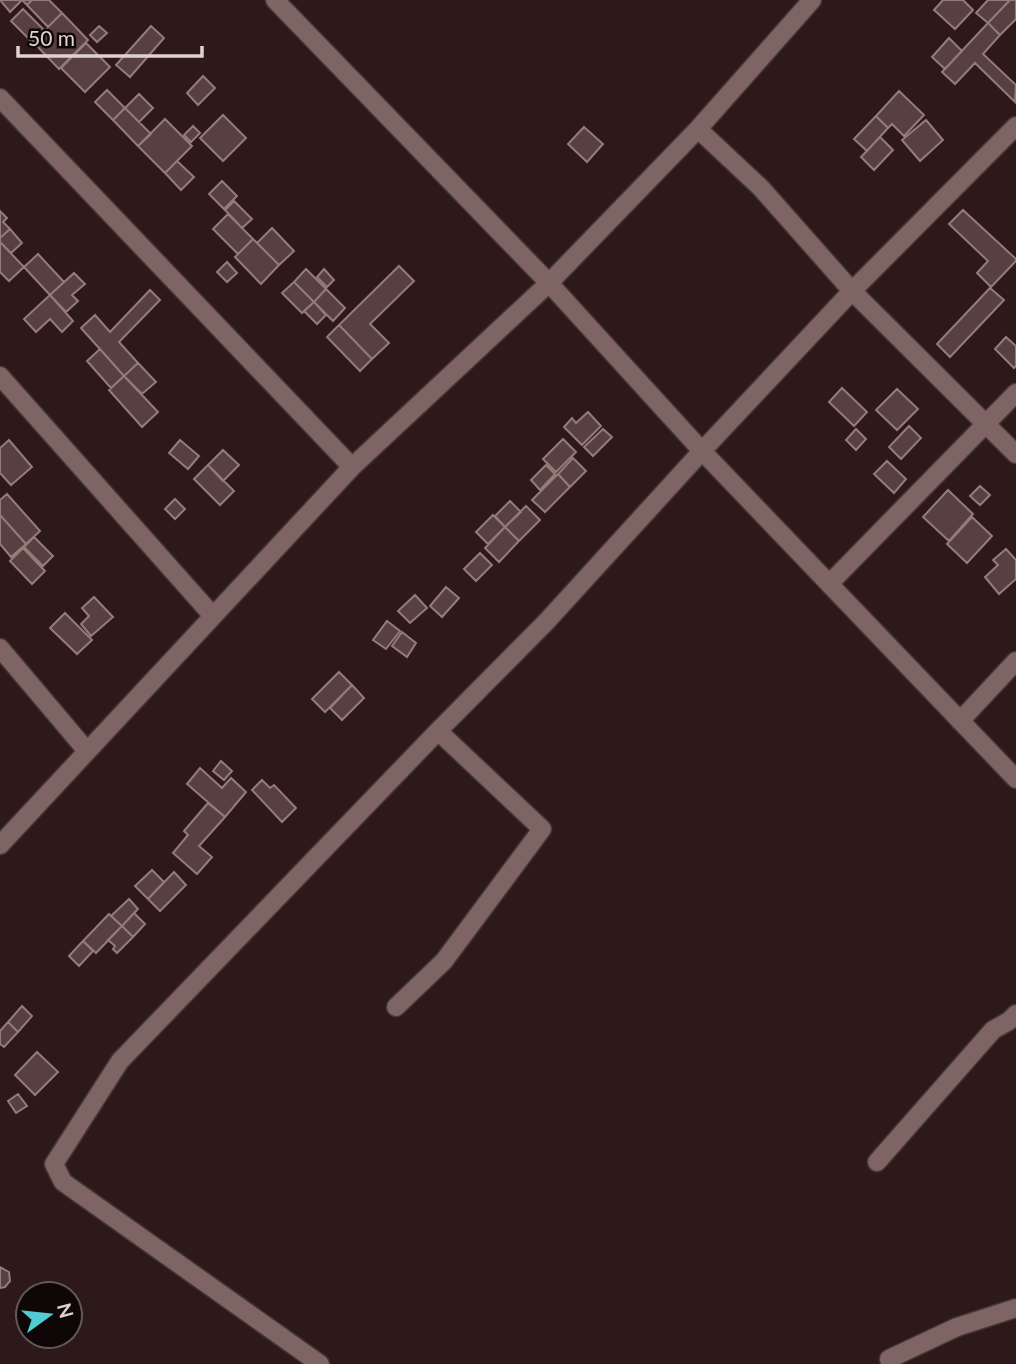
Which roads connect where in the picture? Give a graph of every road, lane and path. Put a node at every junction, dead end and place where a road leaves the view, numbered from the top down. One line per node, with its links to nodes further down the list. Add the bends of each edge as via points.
1 (275, 0): 6 (street)
2 (812, 0): 5 (street)
3 (0, 98): 13 (street)
4 (1016, 126): 7 (street)
5 (698, 129): 6 (street); 7 (street, via 761,188)
6 (549, 283): 11 (street); 13 (street)
7 (852, 291): 10 (street); 11 (street)
8 (0, 376): 15 (street)
9 (1016, 393): 10 (street)
10 (986, 424): 12 (street); 14 (street)
11 (702, 451): 14 (street); 19 (street, via 547,621)
12 (1016, 454)
13 (352, 467): 15 (street)
14 (829, 584): 18 (street)
15 (213, 616): 20 (street)
16 (0, 648): 20 (street)
17 (1016, 662): 18 (street)
18 (960, 721): 21 (street)
19 (438, 731): 23 (street, via 542,829 444,961); 28 (street, via 120,1061 54,1164 63,1182)
20 (87, 751): 22 (street)
21 (1016, 779)
22 (0, 845)
23 (396, 1007)
24 (1016, 1014): 25 (street, via 993,1030)
25 (877, 1162)
26 (1016, 1308): 27 (street, via 957,1327)
27 (889, 1359)
28 (320, 1364)

